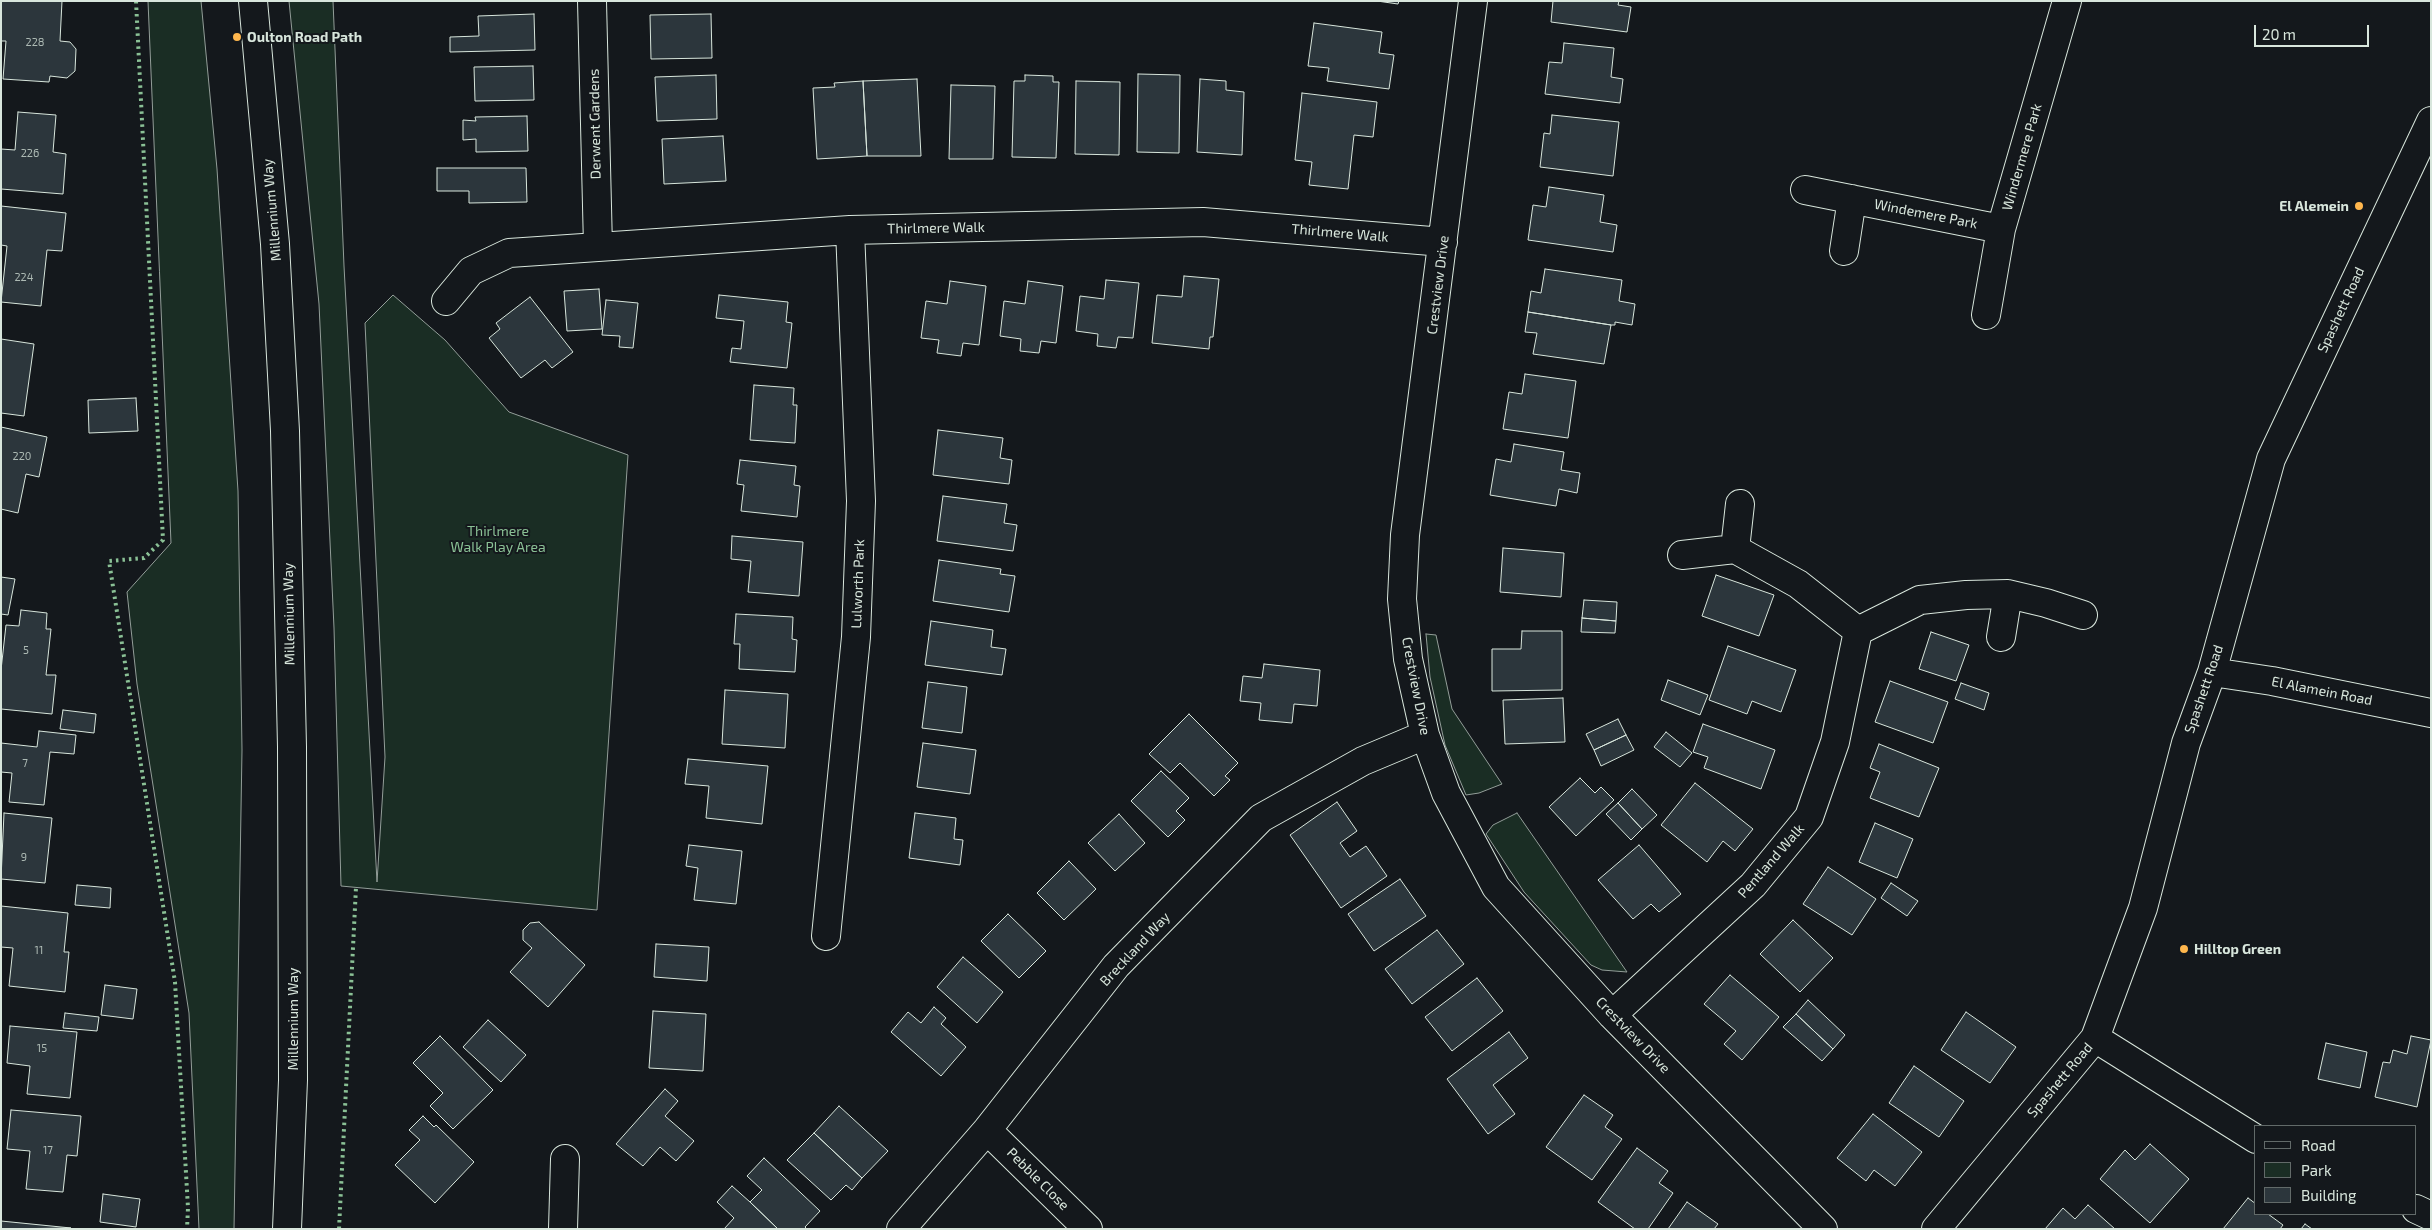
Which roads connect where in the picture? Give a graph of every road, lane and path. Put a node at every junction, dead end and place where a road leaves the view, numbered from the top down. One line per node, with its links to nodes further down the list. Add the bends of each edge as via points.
1 (253, 1): 33 (main road, Millennium Way, via 276,244 285,431 292,747 293,1070)
2 (592, 1): 11 (main road, Derwent Gardens)
3 (1473, 1): 10 (main road, Crestview Drive)
4 (2066, 1): 8 (main road, Windermere Park)
5 (2431, 121): 22 (main road, Spashett Road, via 2271,459)
6 (1805, 190): 7 (main road, Windemere Park)
7 (1852, 199): 8 (main road, Windemere Park); 12 (main road)
8 (2001, 229): 14 (main road, Windermere Park)
9 (850, 230): 10 (main road, Thirlmere Walk, via 1203,222); 11 (main road, Thirlmere Walk); 25 (main road, Lulworth Park, via 861,500 856,637)
10 (1443, 242): 24 (main road, Crestview Drive, via 1405,535 1402,599 1408,659)
11 (598, 247): 13 (main road, Thirlmere Walk, via 509,253 471,271)
12 (1844, 251)
13 (446, 301)
14 (1986, 315)
15 (1740, 504): 16 (main road)
16 (1735, 549): 17 (main road); 20 (main road, via 1798,584)
17 (1682, 555)
18 (2008, 594): 19 (main road, via 2046,602); 20 (main road, via 1920,600); 21 (main road)
19 (2083, 616)
20 (1858, 630): 26 (main road, Pentland Walk, via 1836,742 1809,817 1753,885)
21 (2001, 637)
22 (2212, 672): 23 (main road, El Alamein Road); 27 (main road, Spashett Road, via 2186,742 2143,908)
23 (2431, 713)
24 (1425, 735): 26 (main road, Crestview Drive, via 1446,793 1496,888); 28 (main road, Breckland Way, via 1363,760 1261,818 1116,966)
25 (826, 936)
26 (1612, 1015): 37 (main road, Crestview Drive)
27 (2095, 1038): 29 (main road); 38 (main road, Spashett Road)
28 (987, 1130): 35 (main road, Breckland Way); 36 (main road, Pebble Close)
29 (2254, 1138)
30 (565, 1159): 34 (main road)
31 (2417, 1209): 32 (main road)
32 (2431, 1216)
33 (287, 1229)
34 (563, 1229)
35 (901, 1229)
36 (1088, 1229)
37 (1823, 1229)
38 (1936, 1229)

